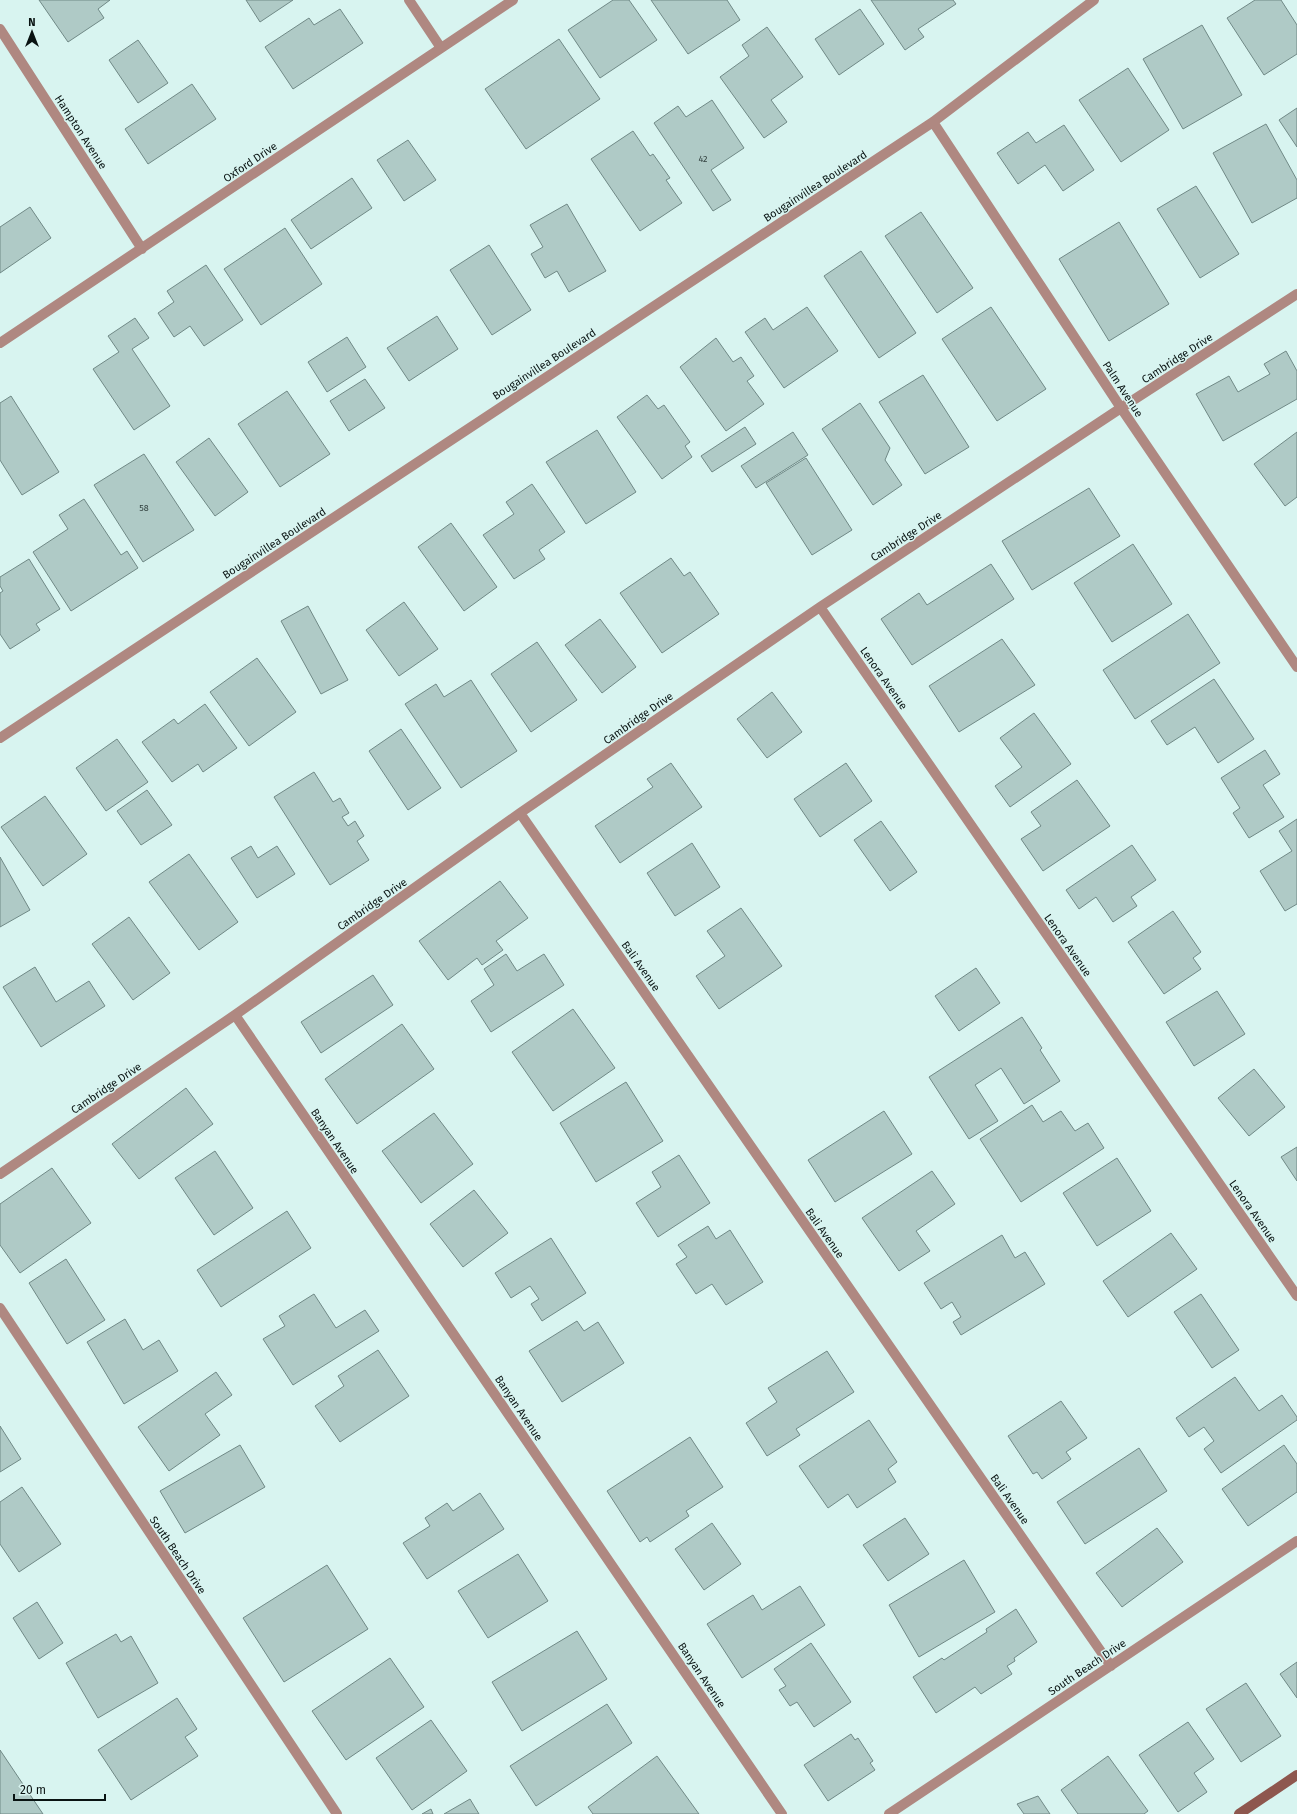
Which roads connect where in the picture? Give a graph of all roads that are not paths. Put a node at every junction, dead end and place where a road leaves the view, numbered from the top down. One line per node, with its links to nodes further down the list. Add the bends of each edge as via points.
1 (409, 0): 5 (street)
2 (513, 0): 5 (street, Oxford Drive)
3 (1094, 0): 6 (street, Bougainvillea Boulevard)
4 (0, 29): 7 (street, Hampton Avenue)
5 (441, 48): 7 (street, Oxford Drive)
6 (933, 122): 10 (street, Palm Avenue); 13 (street, Bougainvillea Boulevard)
7 (142, 249): 9 (street, Oxford Drive)
8 (1297, 294): 10 (street, Cambridge Drive)
9 (0, 343)
10 (1121, 408): 11 (street, Cambridge Drive); 12 (street, Palm Avenue)
11 (820, 607): 14 (street, Cambridge Drive); 17 (street, Lenora Avenue)
12 (1297, 667)
13 (0, 738)
14 (520, 813): 15 (street, Cambridge Drive); 20 (street, Bali Avenue)
15 (235, 1015): 16 (street, Cambridge Drive); 23 (street, Banyan Avenue)
16 (0, 1174)
17 (1297, 1296)
18 (0, 1308): 22 (street, South Beach Drive)
19 (1297, 1541): 20 (street, South Beach Drive)
20 (1110, 1666): 24 (street, South Beach Drive)
21 (1297, 1775): 25 (main road)
22 (337, 1814)
23 (782, 1814)
24 (890, 1814)
25 (1238, 1814)

